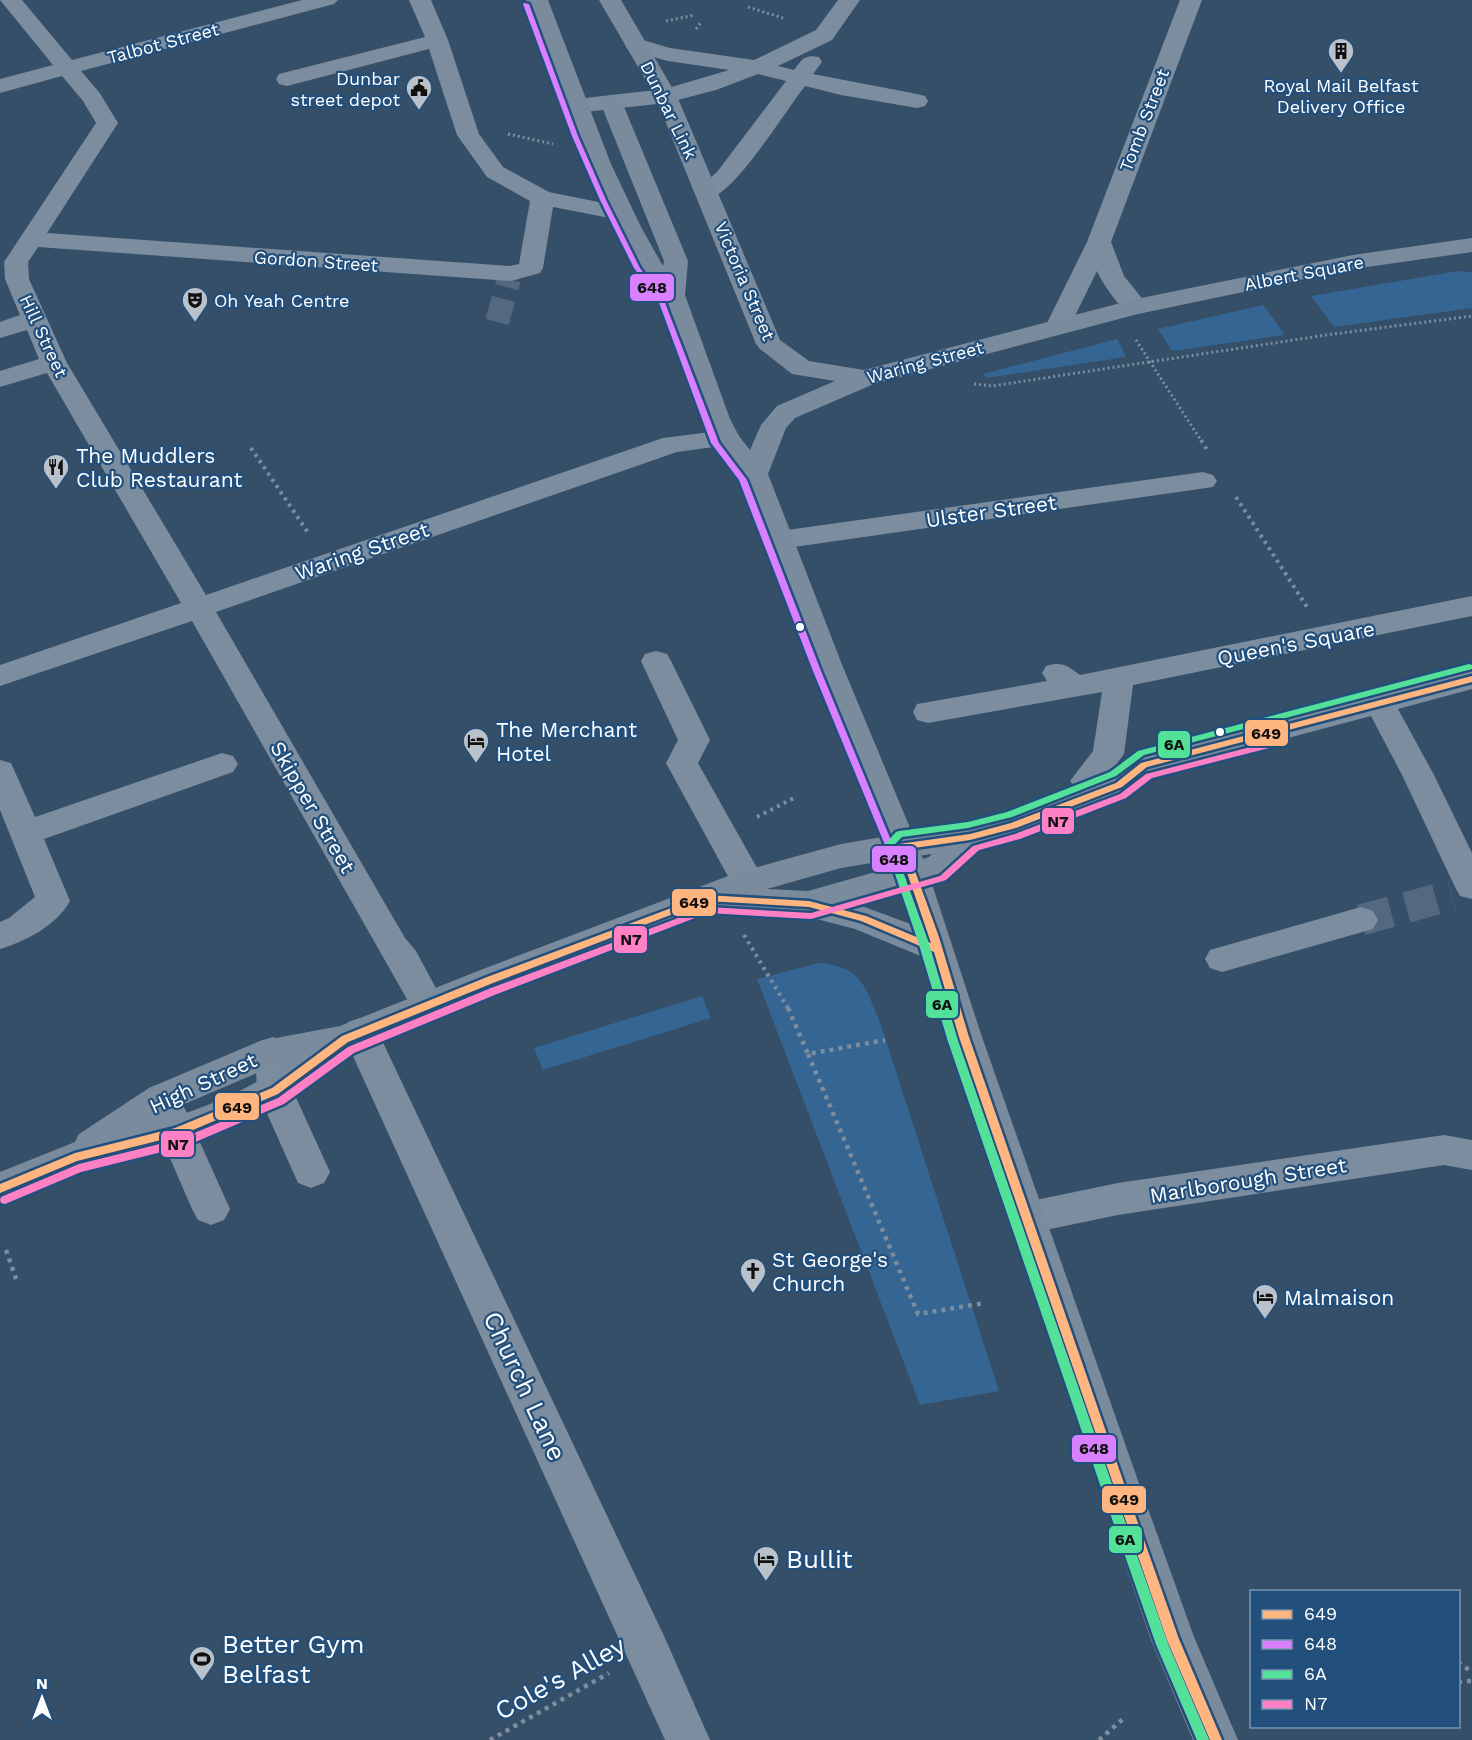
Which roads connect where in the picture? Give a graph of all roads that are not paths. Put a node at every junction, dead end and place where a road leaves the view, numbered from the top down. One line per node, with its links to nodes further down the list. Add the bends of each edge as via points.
1 (11, 0): 14 (street)
2 (248, 0): 9 (street)
3 (327, 0): 9 (street, Talbot Street)
4 (420, 0): 11 (street)
5 (537, 0): 21 (main road)
6 (610, 0): 12 (main road, Dunbar Link)
7 (849, 0): 10 (street)
8 (1191, 0): 26 (street, Tomb Street)
9 (264, 16): 14 (street, Talbot Street)
10 (824, 35): 13 (street); 16 (street)
11 (437, 40): 15 (street); 23 (street, via 468,135 495,172)
12 (636, 45): 13 (street, via 668,54); 18 (main road, Dunbar Link)
13 (757, 67): 16 (street); 18 (street)
14 (68, 69): 17 (street, Talbot Street); 25 (street, Hill Street, via 106,123)
15 (287, 79)
16 (799, 79): 19 (street); 22 (street, via 725,177)
17 (0, 86)
18 (666, 96): 20 (street); 22 (main road, Dunbar Link)
19 (917, 101)
20 (611, 102): 21 (street); 28 (main road, via 676,261)
21 (576, 106): 24 (main road)
22 (707, 190): 34 (main road, Victoria Street, via 769,344 801,368)
23 (542, 198): 24 (street); 25 (street, Gordon Street, via 531,268 510,277)
24 (620, 213): 28 (main road, via 646,262)
25 (30, 239): 30 (street, Hill Street, via 16,262 17,279)
26 (1099, 242): 29 (street, via 1112,277); 31 (street, Tomb Street)
27 (1469, 244): 29 (main road, Albert Square, via 1353,262)
28 (672, 295): 36 (main road)
29 (1136, 307): 31 (main road, Waring Street)
30 (34, 319): 32 (street); 33 (street, Hill Street)
31 (1059, 325): 34 (main road, Waring Street)
32 (0, 330)
33 (54, 363): 35 (street); 41 (street, Hill Street)
34 (865, 378): 37 (main road, Waring Street, via 786,412 774,425)
35 (0, 379)
36 (726, 438): 37 (main road); 41 (street, Waring Street, via 673,444)
37 (754, 474): 39 (main road)
38 (1203, 481): 39 (street, Ulster Street)
39 (780, 540): 53 (main road)
40 (1472, 606): 45 (street, Queen's Square)
41 (199, 608): 43 (street, Waring Street); 62 (street, Skipper Street)
42 (656, 661): 54 (street, via 694,740 682,763)
43 (0, 676)
44 (1472, 679): 46 (street)
45 (1119, 680): 47 (street, Queen's Square, via 1066,680); 50 (street, via 1108,754)
46 (1379, 703): 52 (street, via 1144,765 1119,785); 55 (street, via 1418,775)
47 (928, 712)
48 (222, 764): 51 (street)
49 (0, 771): 51 (street)
50 (1086, 781)
51 (26, 833): 59 (street, via 53,902 21,927)
52 (970, 837): 53 (main road, via 940,866)
53 (908, 860): 54 (main road, High Street, via 841,856); 57 (main road); 60 (main road)
54 (748, 882): 56 (main road, High Street)
55 (1465, 890)
56 (706, 898): 57 (main road, High Street); 62 (main road, High Street)
57 (809, 904): 60 (main road, High Street, via 863,918)
58 (1361, 920): 61 (street)
59 (0, 936)
60 (936, 949): 73 (main road)
61 (1222, 959)
62 (428, 1005): 63 (main road, High Street)
63 (352, 1036): 64 (main road, High Street); 65 (main road, High Street); 74 (street, Church Lane, via 649,1651)
64 (273, 1051): 65 (street); 66 (main road, High Street)
65 (275, 1091): 67 (main road, High Street); 70 (street)
66 (162, 1098): 67 (street); 69 (main road, High Street)
67 (177, 1132): 69 (main road, High Street); 72 (street)
68 (1472, 1155): 73 (street, Marlborough Street, via 1444,1150 1118,1199)
69 (75, 1157): 71 (main road, High Street)
70 (311, 1172)
71 (0, 1189)
72 (212, 1209)
73 (1026, 1218): 75 (main road, via 1173,1640)
74 (688, 1740)
75 (1216, 1740)

